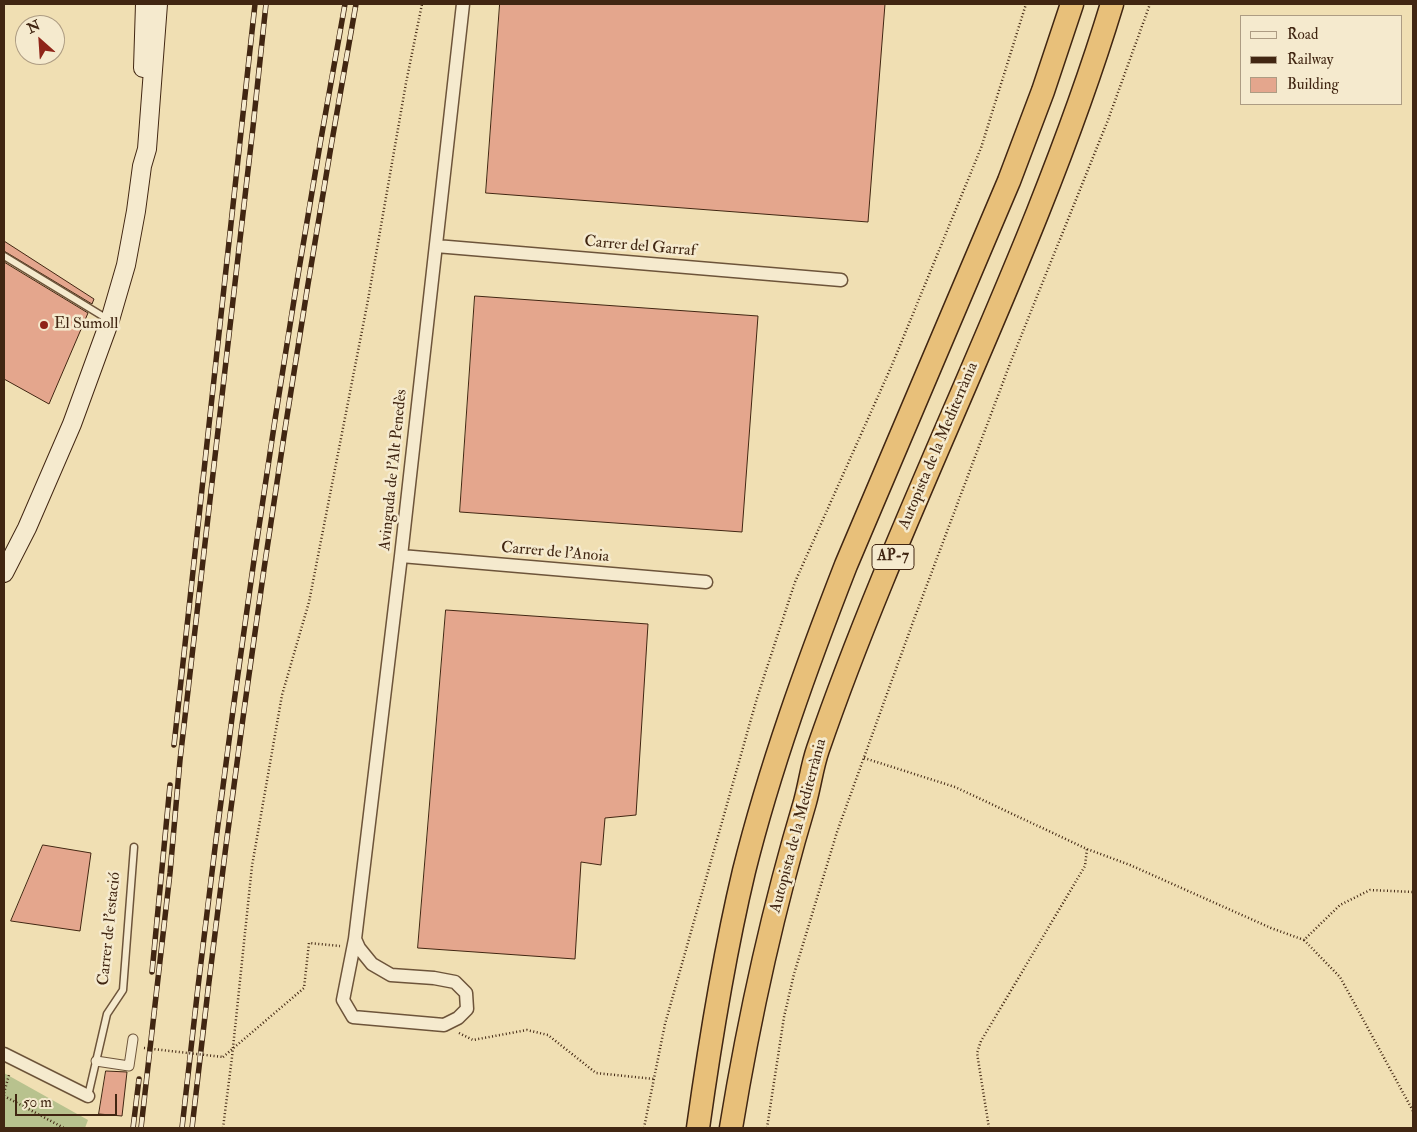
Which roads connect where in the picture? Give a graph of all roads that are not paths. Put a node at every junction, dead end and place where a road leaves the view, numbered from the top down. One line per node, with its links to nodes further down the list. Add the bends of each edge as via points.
1 (145, 4): 6 (main road)
2 (158, 4): 6 (main road)
3 (463, 4): 7 (street, Avinguda de l'Alt Penedès)
4 (1072, 4): 20 (highway, AP-7, via 1009,181 846,565 780,748 744,870)
5 (1112, 4): 21 (highway, Autopista de la Mediterrània / AP-7, via 1058,163 925,477 817,753 771,927)
6 (142, 166): 10 (main road, via 126,265)
7 (436, 246): 9 (street, Carrer del Garraf); 11 (street, Avinguda de l'Alt Penedès)
8 (4, 256): 10 (lane)
9 (841, 280)
10 (110, 320): 12 (main road, via 72,424)
11 (401, 556): 13 (street, Carrer de l'Anoia); 15 (street, Avinguda de l'Alt Penedès)
12 (4, 573)
13 (706, 582)
14 (134, 847): 18 (lane, Carrer de l'estació, via 123,990 107,1014)
15 (355, 943): 15 (street, Avinguda de l'Alt Penedès, via 372,964 391,975 455,982 466,993 467,1009 444,1025 353,1017 343,1000)
16 (133, 1040): 18 (street, via 129,1066)
17 (4, 1054): 19 (street, Carrer de l'estació)
18 (96, 1061): 19 (lane, Carrer de l'estació)
19 (88, 1096)
20 (698, 1128)
21 (731, 1128)

